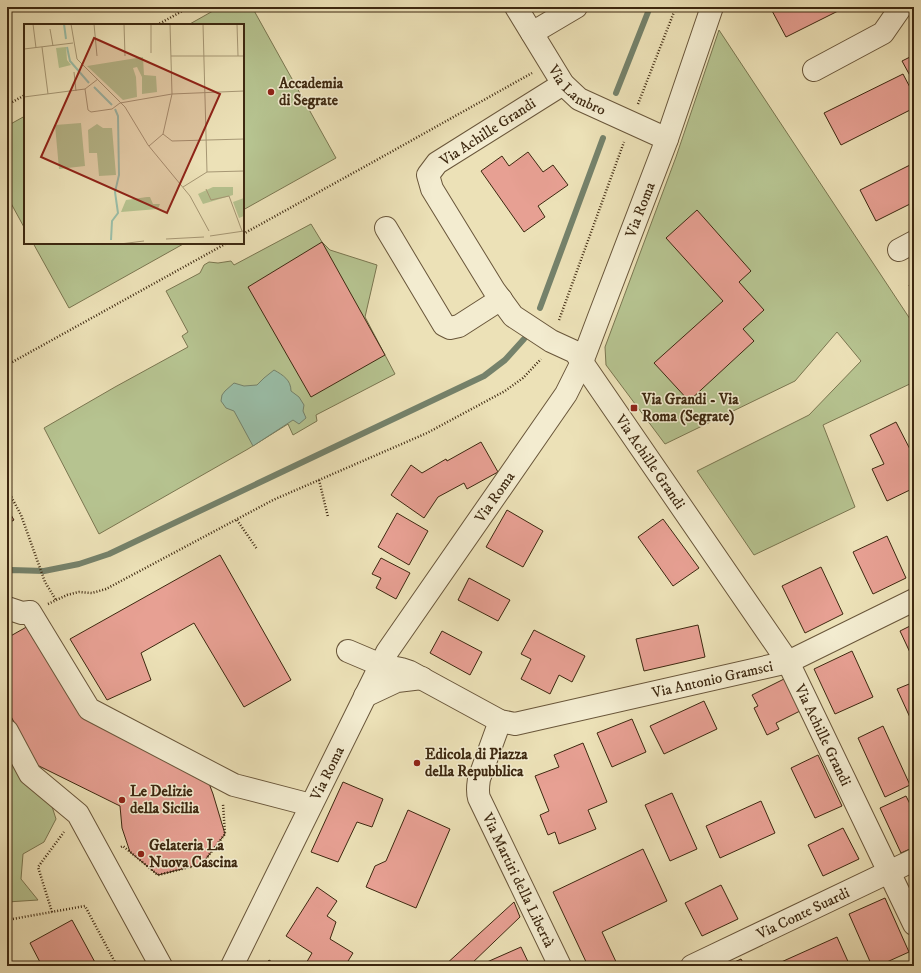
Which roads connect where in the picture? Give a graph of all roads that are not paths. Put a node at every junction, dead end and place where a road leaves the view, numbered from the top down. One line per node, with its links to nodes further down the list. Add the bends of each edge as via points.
1 (516, 7): 5 (street, Via Lambro)
2 (576, 7): 5 (street)
3 (712, 7): 8 (street, Via Roma)
4 (901, 7): 6 (street, via 883,33)
5 (532, 33): 7 (street, Via Lambro)
6 (814, 70)
7 (563, 84): 8 (street, Via Lambro, via 579,99); 10 (street, Via Achille Grandi, via 437,163 428,175 432,189)
8 (667, 139): 11 (street, Via Roma)
9 (386, 228): 10 (street, via 444,324 450,328 459,326)
10 (501, 299): 11 (street, Via Achille Grandi, via 514,316 551,341 575,352)
11 (582, 362): 15 (street, Via Achille Grandi); 16 (street, Via Roma, via 566,394 387,652)
12 (914, 600): 15 (street, Via Antonio Gramsci)
13 (7, 608): 21 (street, via 22,613 30,612 89,710 234,785)
14 (348, 651): 16 (street)
15 (788, 662): 19 (street, Via Antonio Gramsci, via 520,723); 23 (street, Via Achille Grandi)
16 (381, 665): 17 (street, via 406,670); 18 (street, Via Roma)
17 (422, 678): 18 (street, via 397,681); 19 (street)
18 (366, 696): 21 (street, Via Roma)
19 (500, 722): 27 (street, Via Martiri della Libertà, via 480,779 478,794)
20 (7, 731): 25 (street, via 30,774 78,814)
21 (311, 806): 26 (street, Via Roma)
22 (914, 860): 23 (street, Via Conte Suardi)
23 (889, 872): 24 (street, Via Achille Grandi); 28 (street, Via Conte Suardi)
24 (914, 924)
25 (161, 966)
26 (232, 966)
27 (560, 966)
28 (692, 966)

